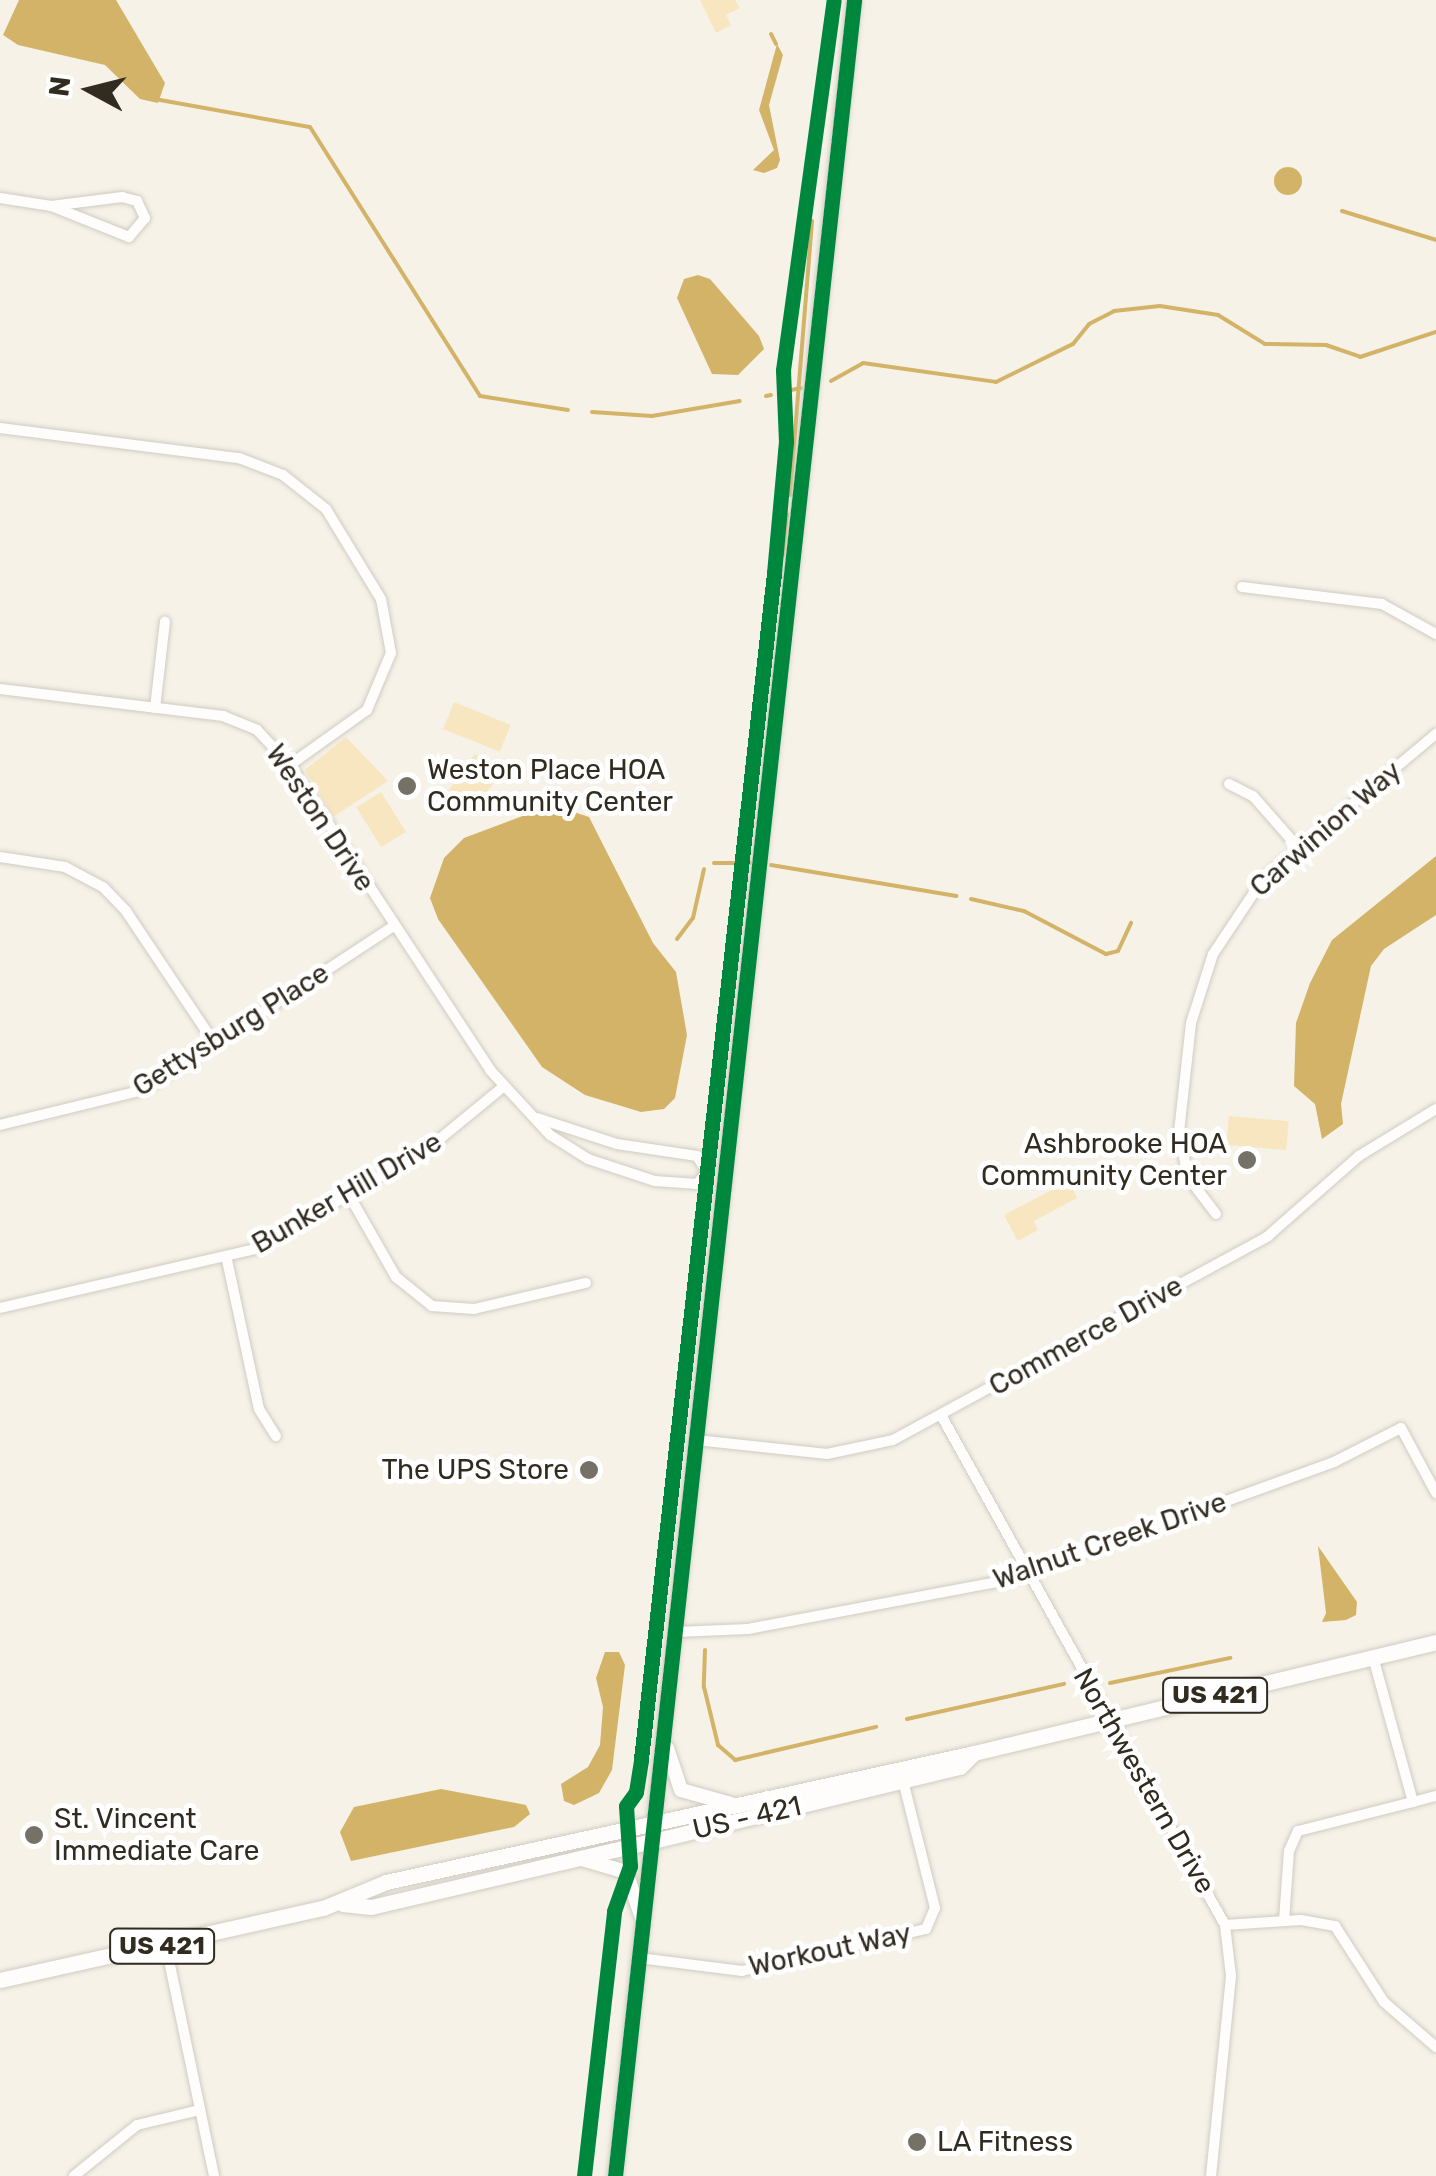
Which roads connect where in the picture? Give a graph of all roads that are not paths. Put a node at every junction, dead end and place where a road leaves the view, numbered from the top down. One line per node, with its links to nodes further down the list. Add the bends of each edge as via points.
1 (854, 0): 22 (street)
2 (0, 198): 3 (street)
3 (51, 206): 3 (street, via 122,238 137,234 146,218 128,197)
4 (0, 428): 11 (street, via 240,458 283,475 326,510 380,599 390,653 382,686 366,710)
5 (1242, 586): 7 (street, via 1382,604)
6 (166, 622): 9 (street)
7 (1436, 634)
8 (0, 689): 9 (street, Weston Drive)
9 (155, 708): 11 (street, Weston Drive, via 243,722)
10 (1436, 734): 13 (street, Carwinion Way)
11 (290, 765): 15 (street, Weston Drive)
12 (1229, 784): 13 (street, via 1254,796)
13 (1297, 846): 24 (street, Carwinion Way, via 1232,920 1191,1023 1180,1143 1188,1177)
14 (0, 857): 16 (street, via 64,867 103,888 126,911)
15 (394, 926): 16 (street, Gettysburg Place); 17 (street, Weston Drive)
16 (215, 1044): 20 (street, Gettysburg Place, via 133,1095)
17 (503, 1087): 19 (street, Weston Drive); 23 (street, Bunker Hill Drive, via 444,1137)
18 (1436, 1109): 28 (street, Commerce Drive, via 1359,1156 1276,1231)
19 (536, 1118): 21 (street, Weston Drive, via 617,1144 697,1156); 21 (street, Weston Drive, via 568,1147 615,1171 696,1184)
20 (0, 1125)
21 (708, 1172): 22 (street, Weston Drive)
22 (727, 1173): 30 (street)
23 (348, 1195): 25 (street, Bunker Hill Drive); 26 (street, via 396,1277 432,1306 474,1309)
24 (1216, 1214)
25 (227, 1260): 27 (street, Bunker Hill Drive); 29 (street, via 256,1399)
26 (586, 1283)
27 (0, 1308)
28 (941, 1416): 30 (street, Commerce Drive, via 882,1444 840,1454); 32 (street, Northwestern Drive)
29 (276, 1436)
30 (696, 1440): 33 (street)
31 (1436, 1492): 32 (street, Walnut Creek Drive, via 1401,1428 1334,1462)
32 (1025, 1574): 33 (street, Walnut Creek Drive, via 748,1628); 36 (street, Northwestern Drive)
33 (676, 1632): 37 (street)
34 (1436, 1642): 35 (main road, US - 421 / US 421)
35 (1373, 1658): 36 (main road, US - 421 / US 421); 41 (street)
36 (1112, 1720): 38 (main road, US - 421 / US 421); 49 (street, Northwestern Drive)
37 (664, 1740): 42 (street, via 682,1790); 43 (street)
38 (974, 1753): 39 (main road, US - 421 / US 421, via 960,1767); 42 (main road, US - 421 / US 421)
39 (903, 1781): 44 (main road, US - 421 / US 421); 51 (street, Workout Way, via 935,1908 926,1929 742,1971)
40 (1436, 1796): 41 (street)
41 (1413, 1802): 48 (street, via 1298,1831 1289,1851)
42 (732, 1804): 43 (main road, US - 421 / US 421)
43 (655, 1822): 44 (street); 46 (main road, US - 421 / US 421, via 386,1882)
44 (652, 1841): 45 (main road, US - 421 / US 421); 47 (street)
45 (576, 1858): 46 (main road, US - 421 / US 421, via 372,1907); 47 (street, via 626,1872)
46 (339, 1904): 50 (main road, US - 421 / US 421)
47 (643, 1920): 51 (street)
48 (1284, 1920): 49 (street); 53 (street, via 1335,1926 1384,2002)
49 (1225, 1926): 58 (street, Northwestern Drive, via 1230,1976)
50 (166, 1946): 52 (main road, US - 421 / US 421); 54 (street)
51 (639, 1958): 57 (street)
52 (0, 1980)
53 (1435, 2044)
54 (200, 2110): 55 (street, via 137,2125); 56 (street)
55 (74, 2176)
56 (214, 2176)
57 (615, 2176)
58 (1211, 2176)

